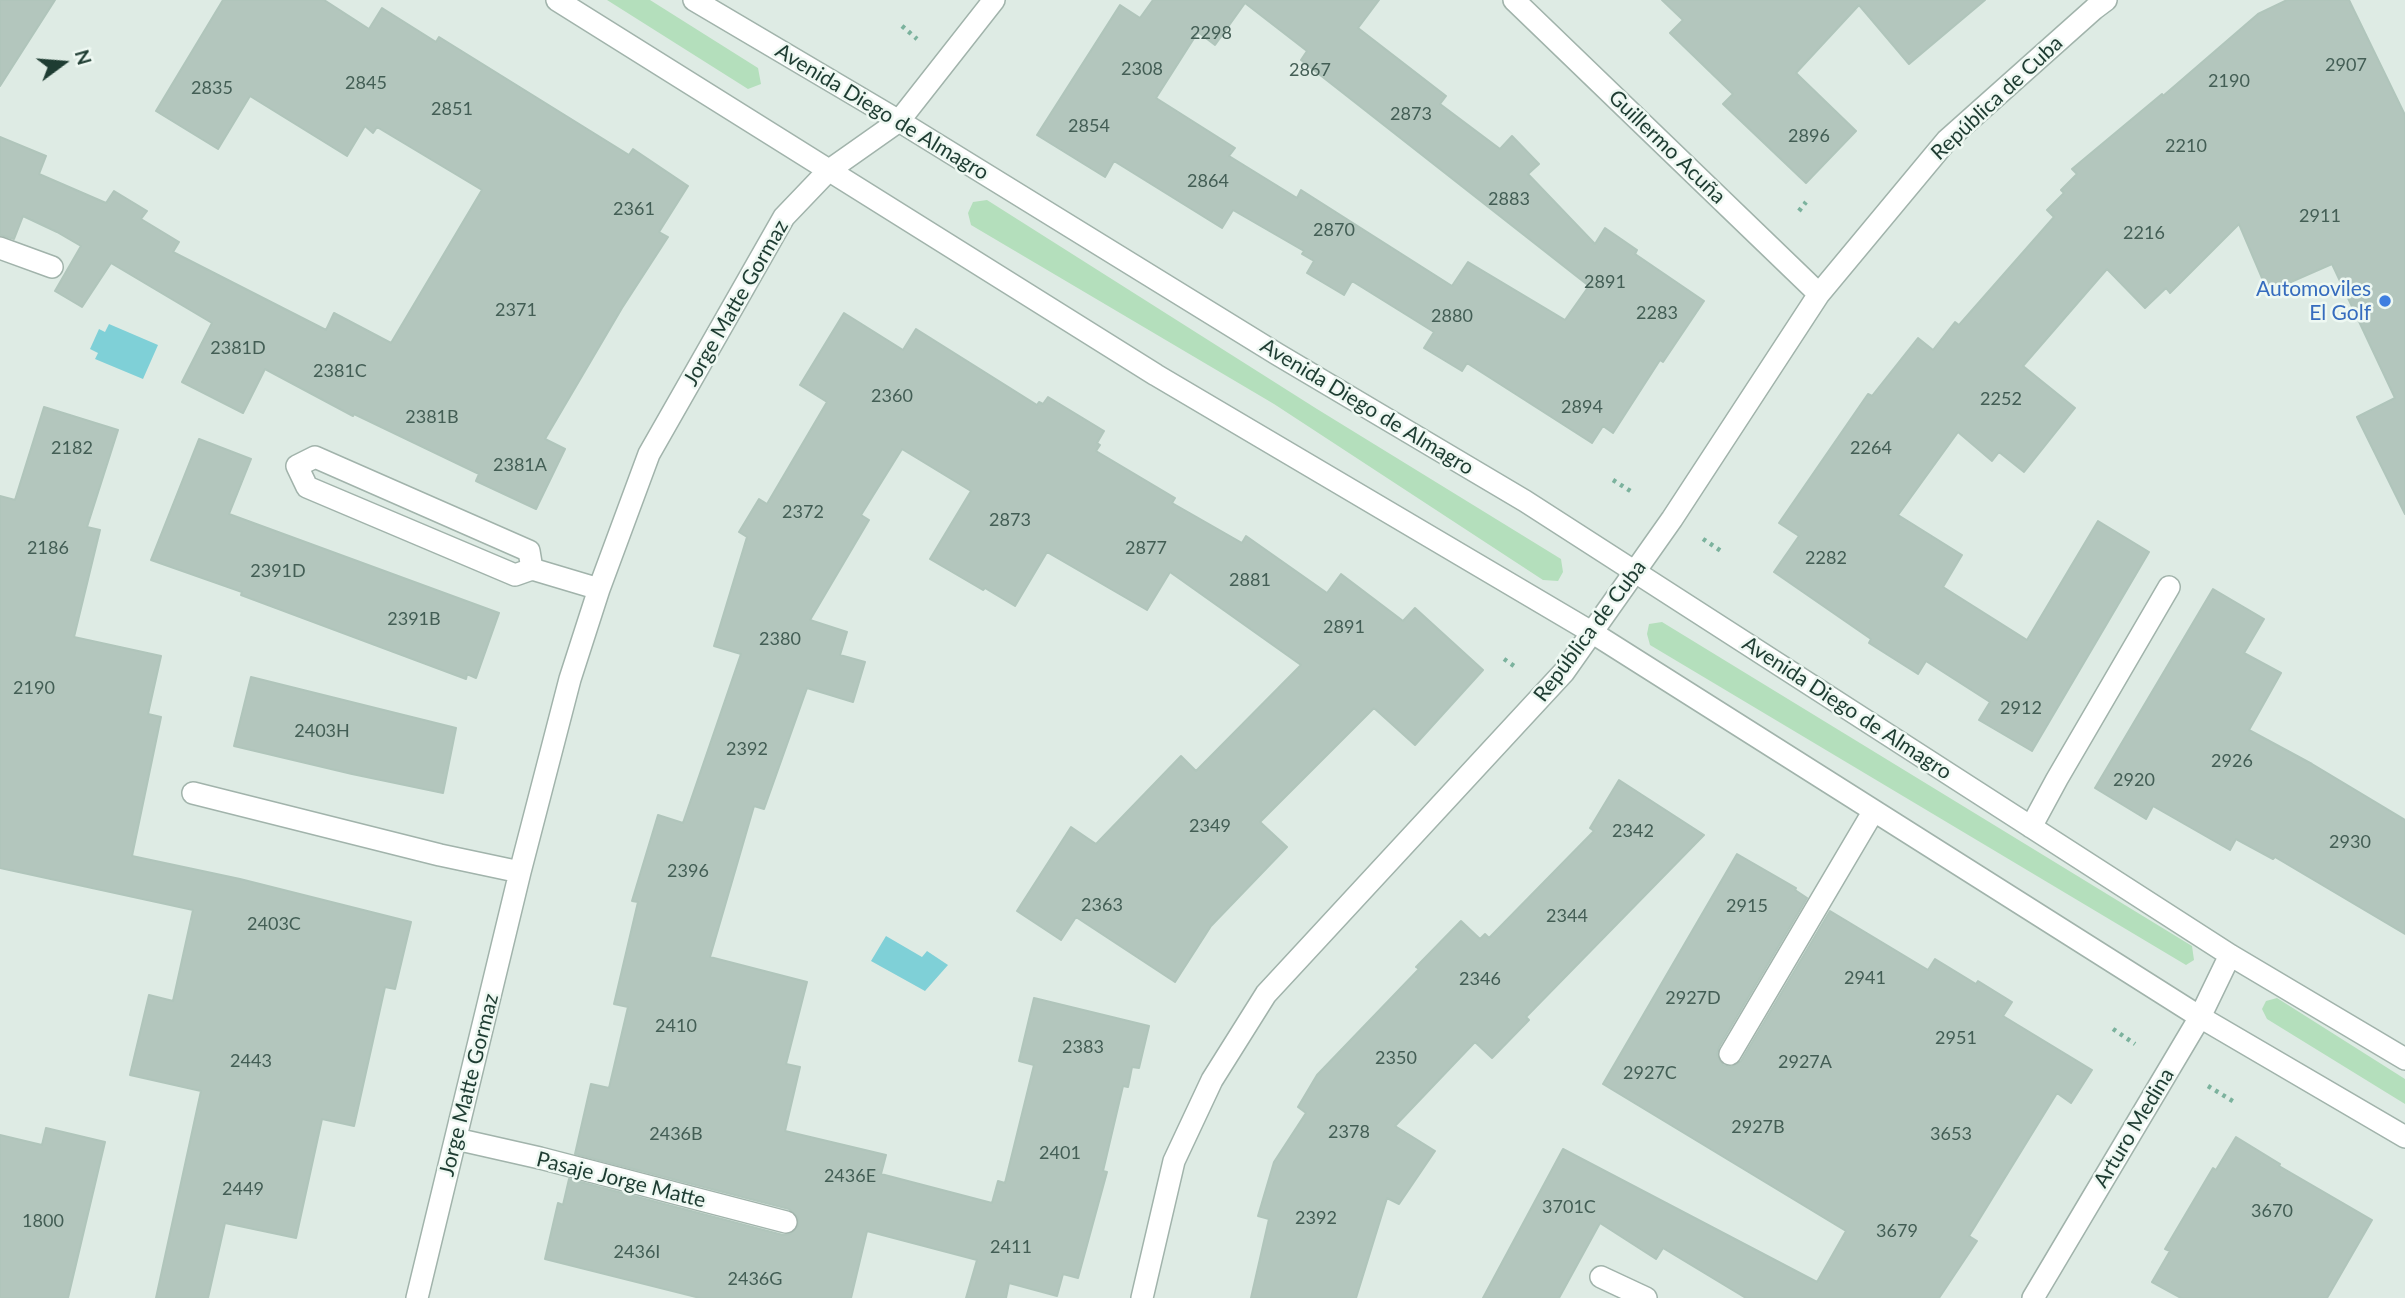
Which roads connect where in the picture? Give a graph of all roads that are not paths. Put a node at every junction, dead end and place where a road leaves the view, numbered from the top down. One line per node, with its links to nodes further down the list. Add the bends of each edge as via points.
1 (557, 0): 7 (street)
2 (694, 0): 6 (street, Avenida Diego de Almagro)
3 (994, 0): 6 (street, Jorge Matte Gormaz)
4 (1514, 0): 10 (street, Guillermo Acuña)
5 (2096, 3): 10 (street, República de Cuba, via 1947,140)
6 (899, 121): 7 (street, Jorge Matte Gormaz); 12 (street, Avenida Diego de Almagro)
7 (828, 171): 14 (street, Jorge Matte Gormaz, via 784,217 649,454); 15 (street, via 1156,375)
8 (0, 248): 9 (street)
9 (52, 267)
10 (1819, 294): 12 (street, República de Cuba)
11 (532, 569): 11 (street, via 529,551 517,545 316,457 297,466 307,487 515,575); 14 (street)
12 (1636, 573): 15 (street, República de Cuba); 18 (street, Avenida Diego de Almagro)
13 (2169, 587): 18 (street)
14 (599, 589): 19 (street, Jorge Matte Gormaz, via 570,679)
15 (1593, 633): 17 (street); 29 (street, República de Cuba, via 1564,672 1266,994 1212,1080 1174,1161)
16 (193, 793): 19 (street)
17 (1873, 812): 21 (street); 22 (street)
18 (2031, 827): 20 (street, Avenida Diego de Almagro)
19 (520, 872): 25 (street, Jorge Matte Gormaz)
20 (2230, 955): 21 (street, Arturo Medina); 23 (street, Avenida Diego de Almagro)
21 (2200, 1017): 24 (street); 31 (street, Arturo Medina)
22 (1730, 1054)
23 (2405, 1059)
24 (2405, 1137)
25 (456, 1139): 26 (street, Pasaje Jorge Matte); 28 (street, Jorge Matte Gormaz)
26 (786, 1222)
27 (1601, 1277): 30 (street)
28 (417, 1298)
29 (1142, 1298)
30 (1646, 1298)
31 (2033, 1298)

